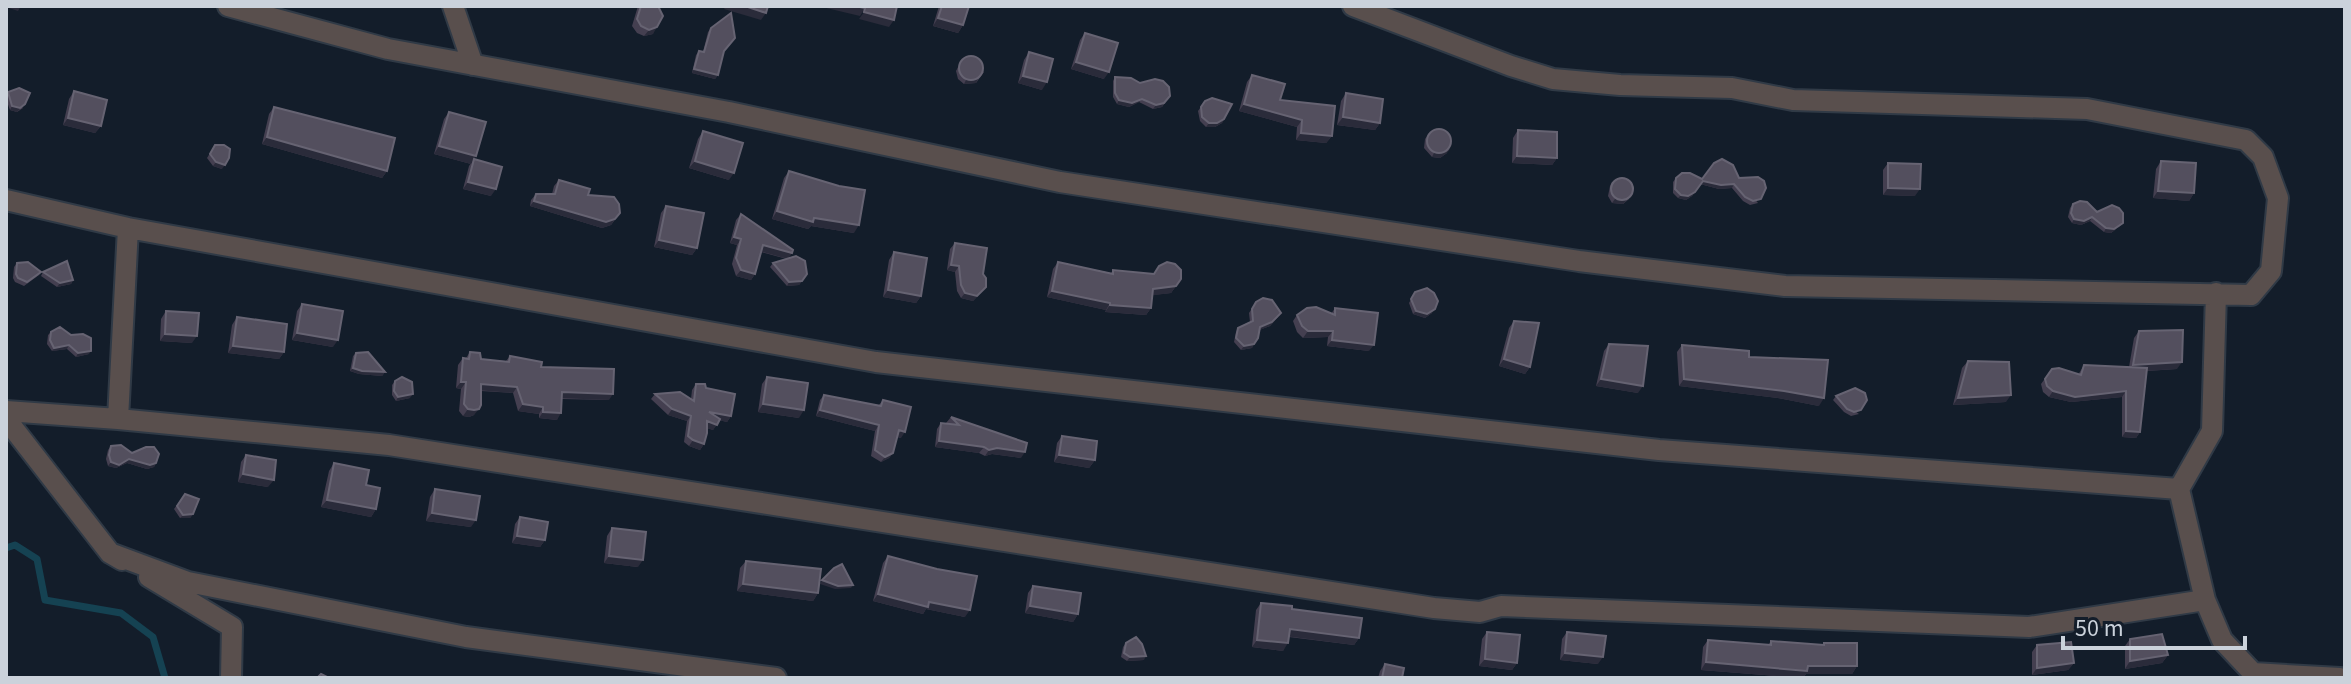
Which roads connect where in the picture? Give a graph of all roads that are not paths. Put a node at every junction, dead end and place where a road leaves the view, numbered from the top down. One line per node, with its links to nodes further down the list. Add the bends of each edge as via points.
1 (228, 6): 4 (street, via 388,49)
2 (453, 6): 4 (street)
3 (1353, 6): 7 (street, via 1553,79 1732,88 1793,100 2087,109 2246,140 2263,157 2278,198 2271,271 2251,295)
4 (473, 65): 7 (street, via 1060,182 1579,261 1785,286)
5 (6, 200): 6 (street)
6 (128, 228): 10 (street); 11 (street, via 876,362 1659,450)
7 (2216, 293): 11 (street, via 2212,431)
8 (6, 411): 10 (street)
9 (6, 419): 12 (street)
10 (118, 419): 13 (street, via 389,445 1480,612 1501,606 2029,627)
11 (2179, 489): 13 (street)
12 (110, 553): 14 (street, via 232,627); 15 (street, via 188,582 466,637)
13 (2205, 600): 16 (street, via 2222,640 2253,673)
14 (231, 678)
15 (776, 678)
16 (2338, 678)

